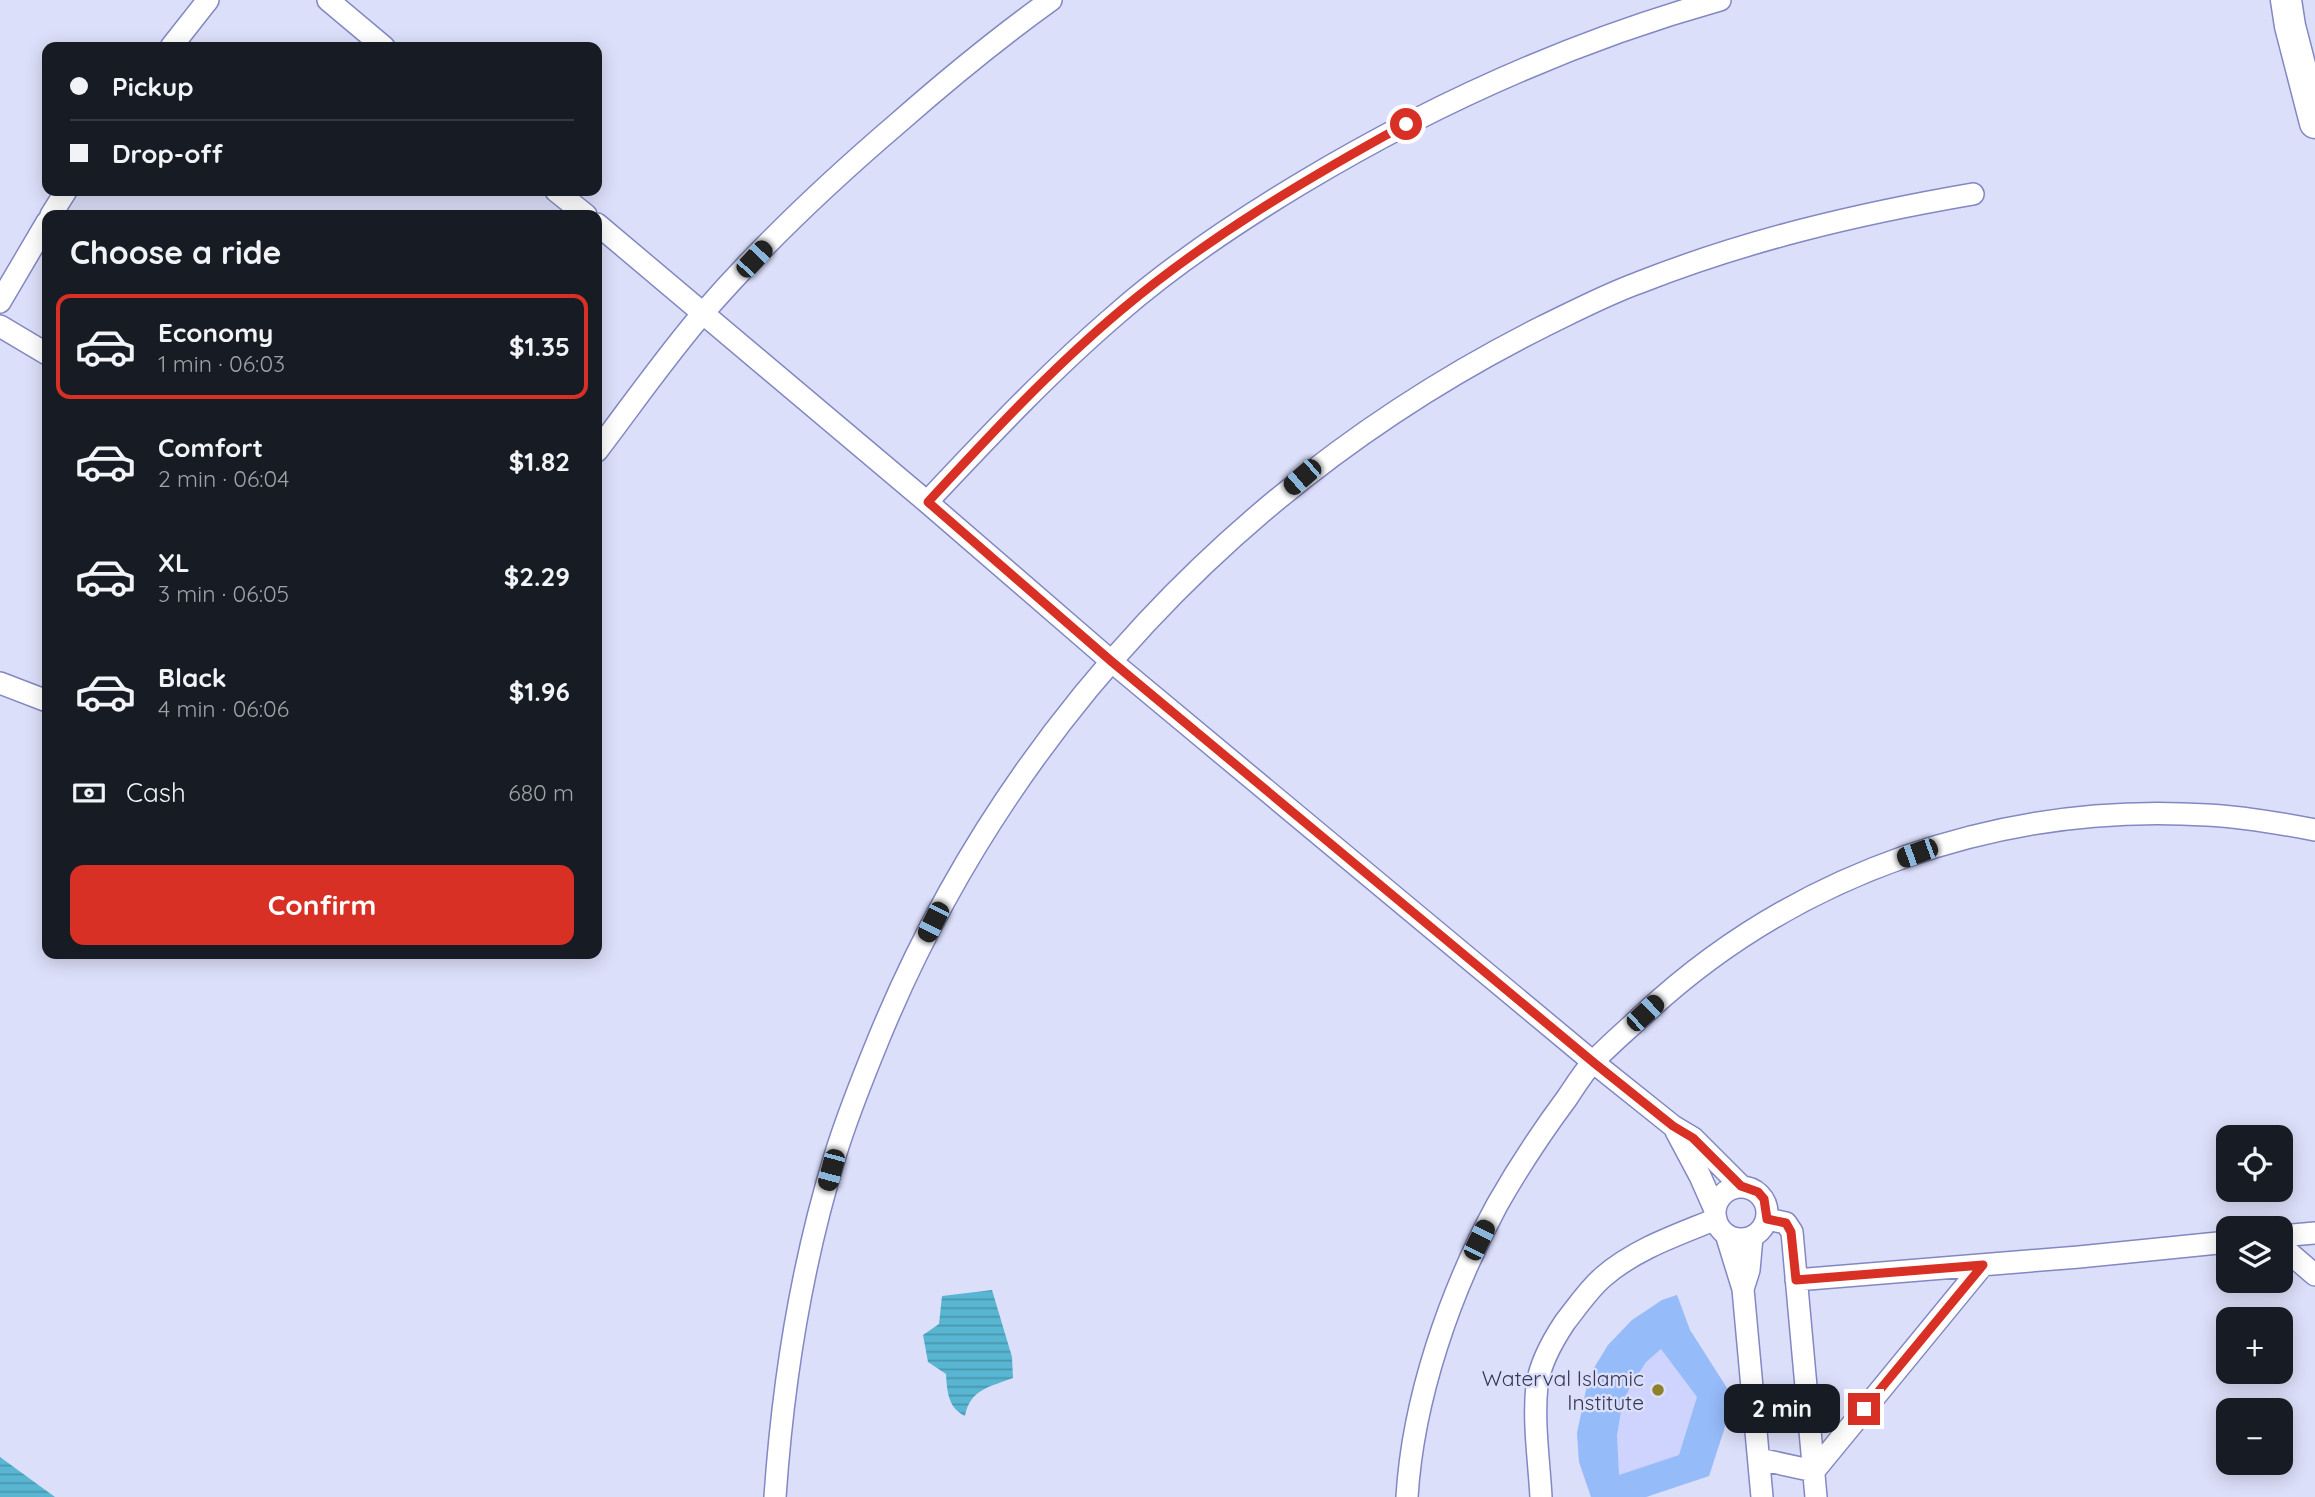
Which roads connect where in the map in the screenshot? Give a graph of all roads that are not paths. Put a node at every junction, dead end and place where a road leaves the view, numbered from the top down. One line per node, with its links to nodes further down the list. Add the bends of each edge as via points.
1 (208, 0): 6 (street)
2 (328, 0): 7 (street)
3 (1051, 0): 15 (street, via 841,172)
4 (1720, 0): 19 (street, via 1557,54 1477,88 1252,213 1120,311 1012,412)
5 (2286, 0): 8 (main road)
6 (175, 42)
7 (378, 42)
8 (2315, 123)
9 (1973, 194): 20 (street, via 1881,210 1712,256 1635,284 1499,349 1379,421 1302,477 1190,577)
10 (562, 196): 11 (street)
11 (580, 210)
12 (602, 228): 15 (street)
13 (42, 231): 14 (street)
14 (0, 302)
15 (703, 313): 18 (street); 19 (street)
16 (0, 327): 17 (street)
17 (42, 352)
18 (602, 444)
19 (928, 502): 20 (street)
20 (1111, 661): 24 (street); 40 (street, via 1052,733 995,814 945,898 867,1067 836,1152 802,1286 788,1362)
21 (0, 683): 22 (street)
22 (42, 699)
23 (2315, 830): 24 (street, via 2209,815 2133,814 2037,822 1936,846 1840,883 1753,928 1698,966)
24 (1593, 1062): 25 (street); 41 (street, via 1514,1175 1462,1276 1427,1382)
25 (1673, 1126): 26 (street, via 1693,1138); 28 (street)
26 (1741, 1186): 27 (street, via 1764,1199); 28 (street, via 1718,1200)
27 (1767, 1219): 31 (street); 36 (street, via 1786,1223 1791,1232)
28 (1719, 1221): 31 (street, via 1734,1238); 37 (street); 42 (street, via 1654,1244 1625,1261 1581,1301 1558,1332 1537,1382)
29 (2315, 1233): 30 (street)
30 (2293, 1235)
31 (1752, 1237): 37 (street)
32 (2216, 1243): 34 (street)
33 (2293, 1256): 35 (street)
34 (1983, 1265): 36 (street); 39 (street)
35 (2315, 1275)
36 (1796, 1280): 39 (street)
37 (1744, 1289): 38 (street)
38 (1759, 1459): 39 (street); 43 (street)
39 (1814, 1471): 44 (street)
40 (775, 1497)
41 (1407, 1497)
42 (1541, 1497)
43 (1762, 1497)
44 (1816, 1497)

